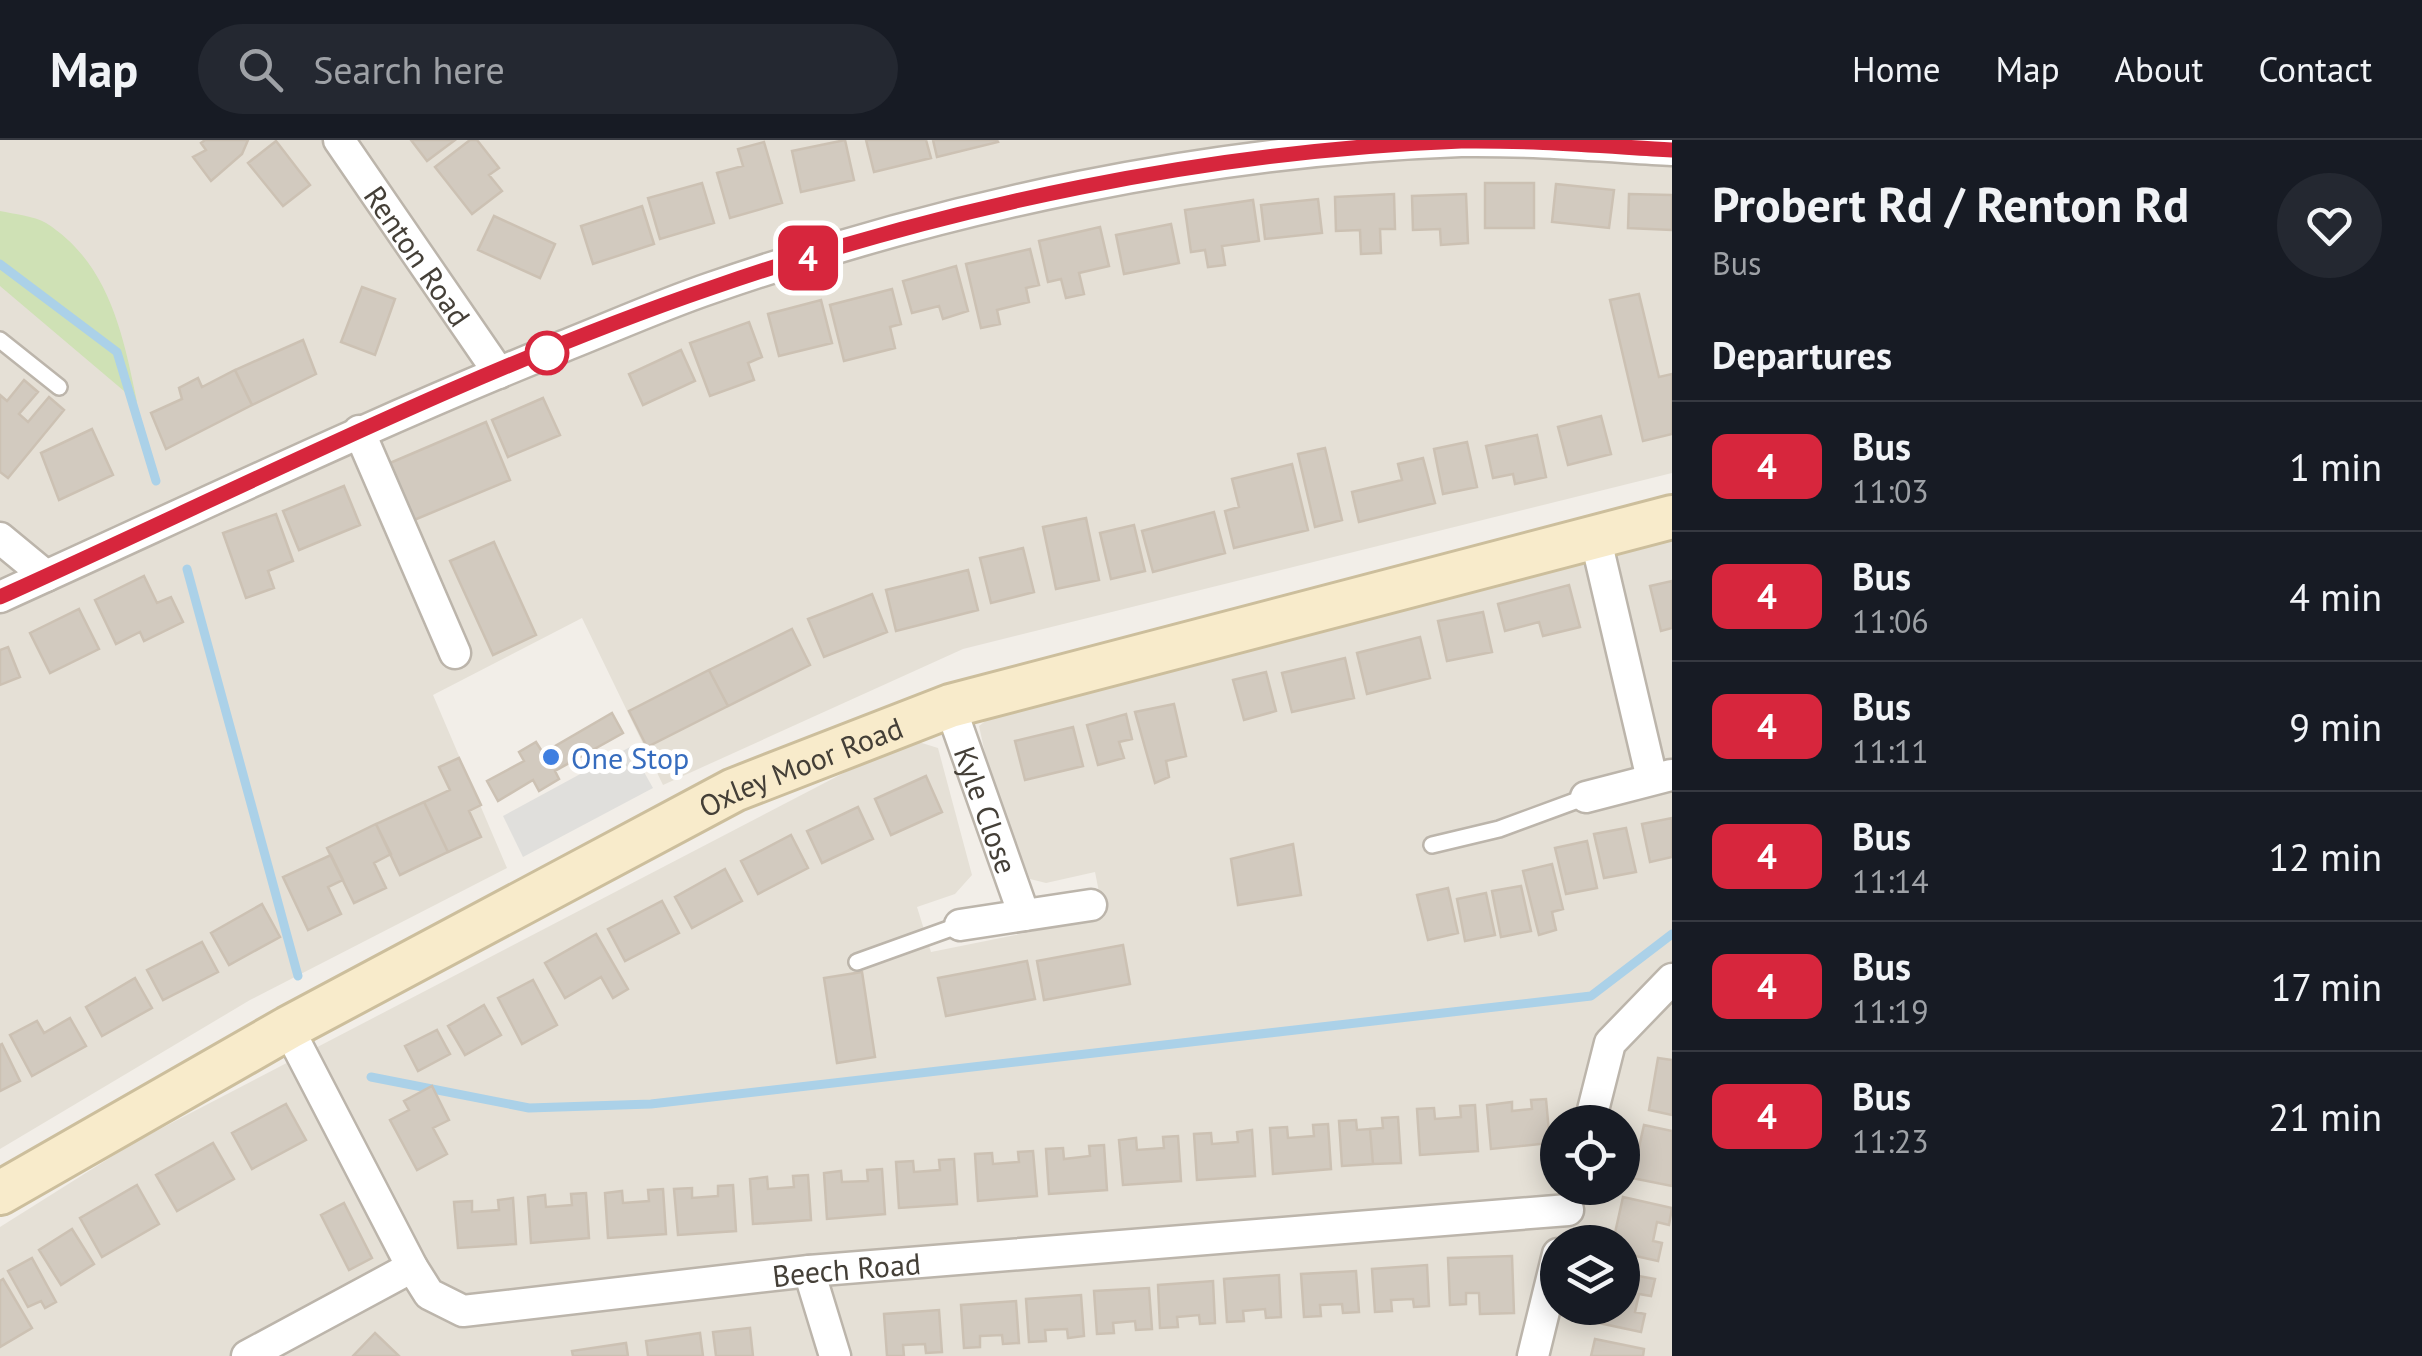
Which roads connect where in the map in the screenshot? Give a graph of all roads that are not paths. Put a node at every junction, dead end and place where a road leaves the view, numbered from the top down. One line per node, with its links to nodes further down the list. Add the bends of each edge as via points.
1 (339, 140): 5 (street, Renton Road)
2 (1532, 140): 3 (street); 5 (street, via 1267,156 1032,198 710,288)
3 (1672, 150)
4 (0, 340): 6 (lane)
5 (498, 372): 7 (street)
6 (59, 386)
7 (359, 430): 11 (street); 13 (street)
8 (1672, 517): 9 (street, Oxley Moor Road)
9 (1595, 536): 14 (street, Oxley Moor Road); 15 (street)
10 (0, 538): 11 (street)
11 (46, 576): 12 (street)
12 (0, 597)
13 (455, 653)
14 (950, 706): 19 (street, Kyle Close); 23 (street, Oxley Moor Road, via 734,790)
15 (1662, 777): 16 (street)
16 (1586, 797): 17 (lane)
17 (1432, 845)
18 (1091, 905): 19 (street, Kyle Close)
19 (1024, 915): 20 (street, Kyle Close)
20 (960, 924): 21 (lane)
21 (857, 962)
22 (1672, 979): 24 (street, via 1610,1043)
23 (288, 1028): 25 (street, Oxley Moor Road); 27 (street, Beech Road)
24 (1594, 1105)
25 (0, 1193)
26 (1540, 1202): 28 (street, Beech Road)
27 (412, 1267): 28 (street, Beech Road, via 429,1294 463,1311); 30 (street)
28 (809, 1270): 31 (street)
29 (1541, 1325): 32 (street)
30 (248, 1356)
31 (834, 1356)
32 (1533, 1356)

